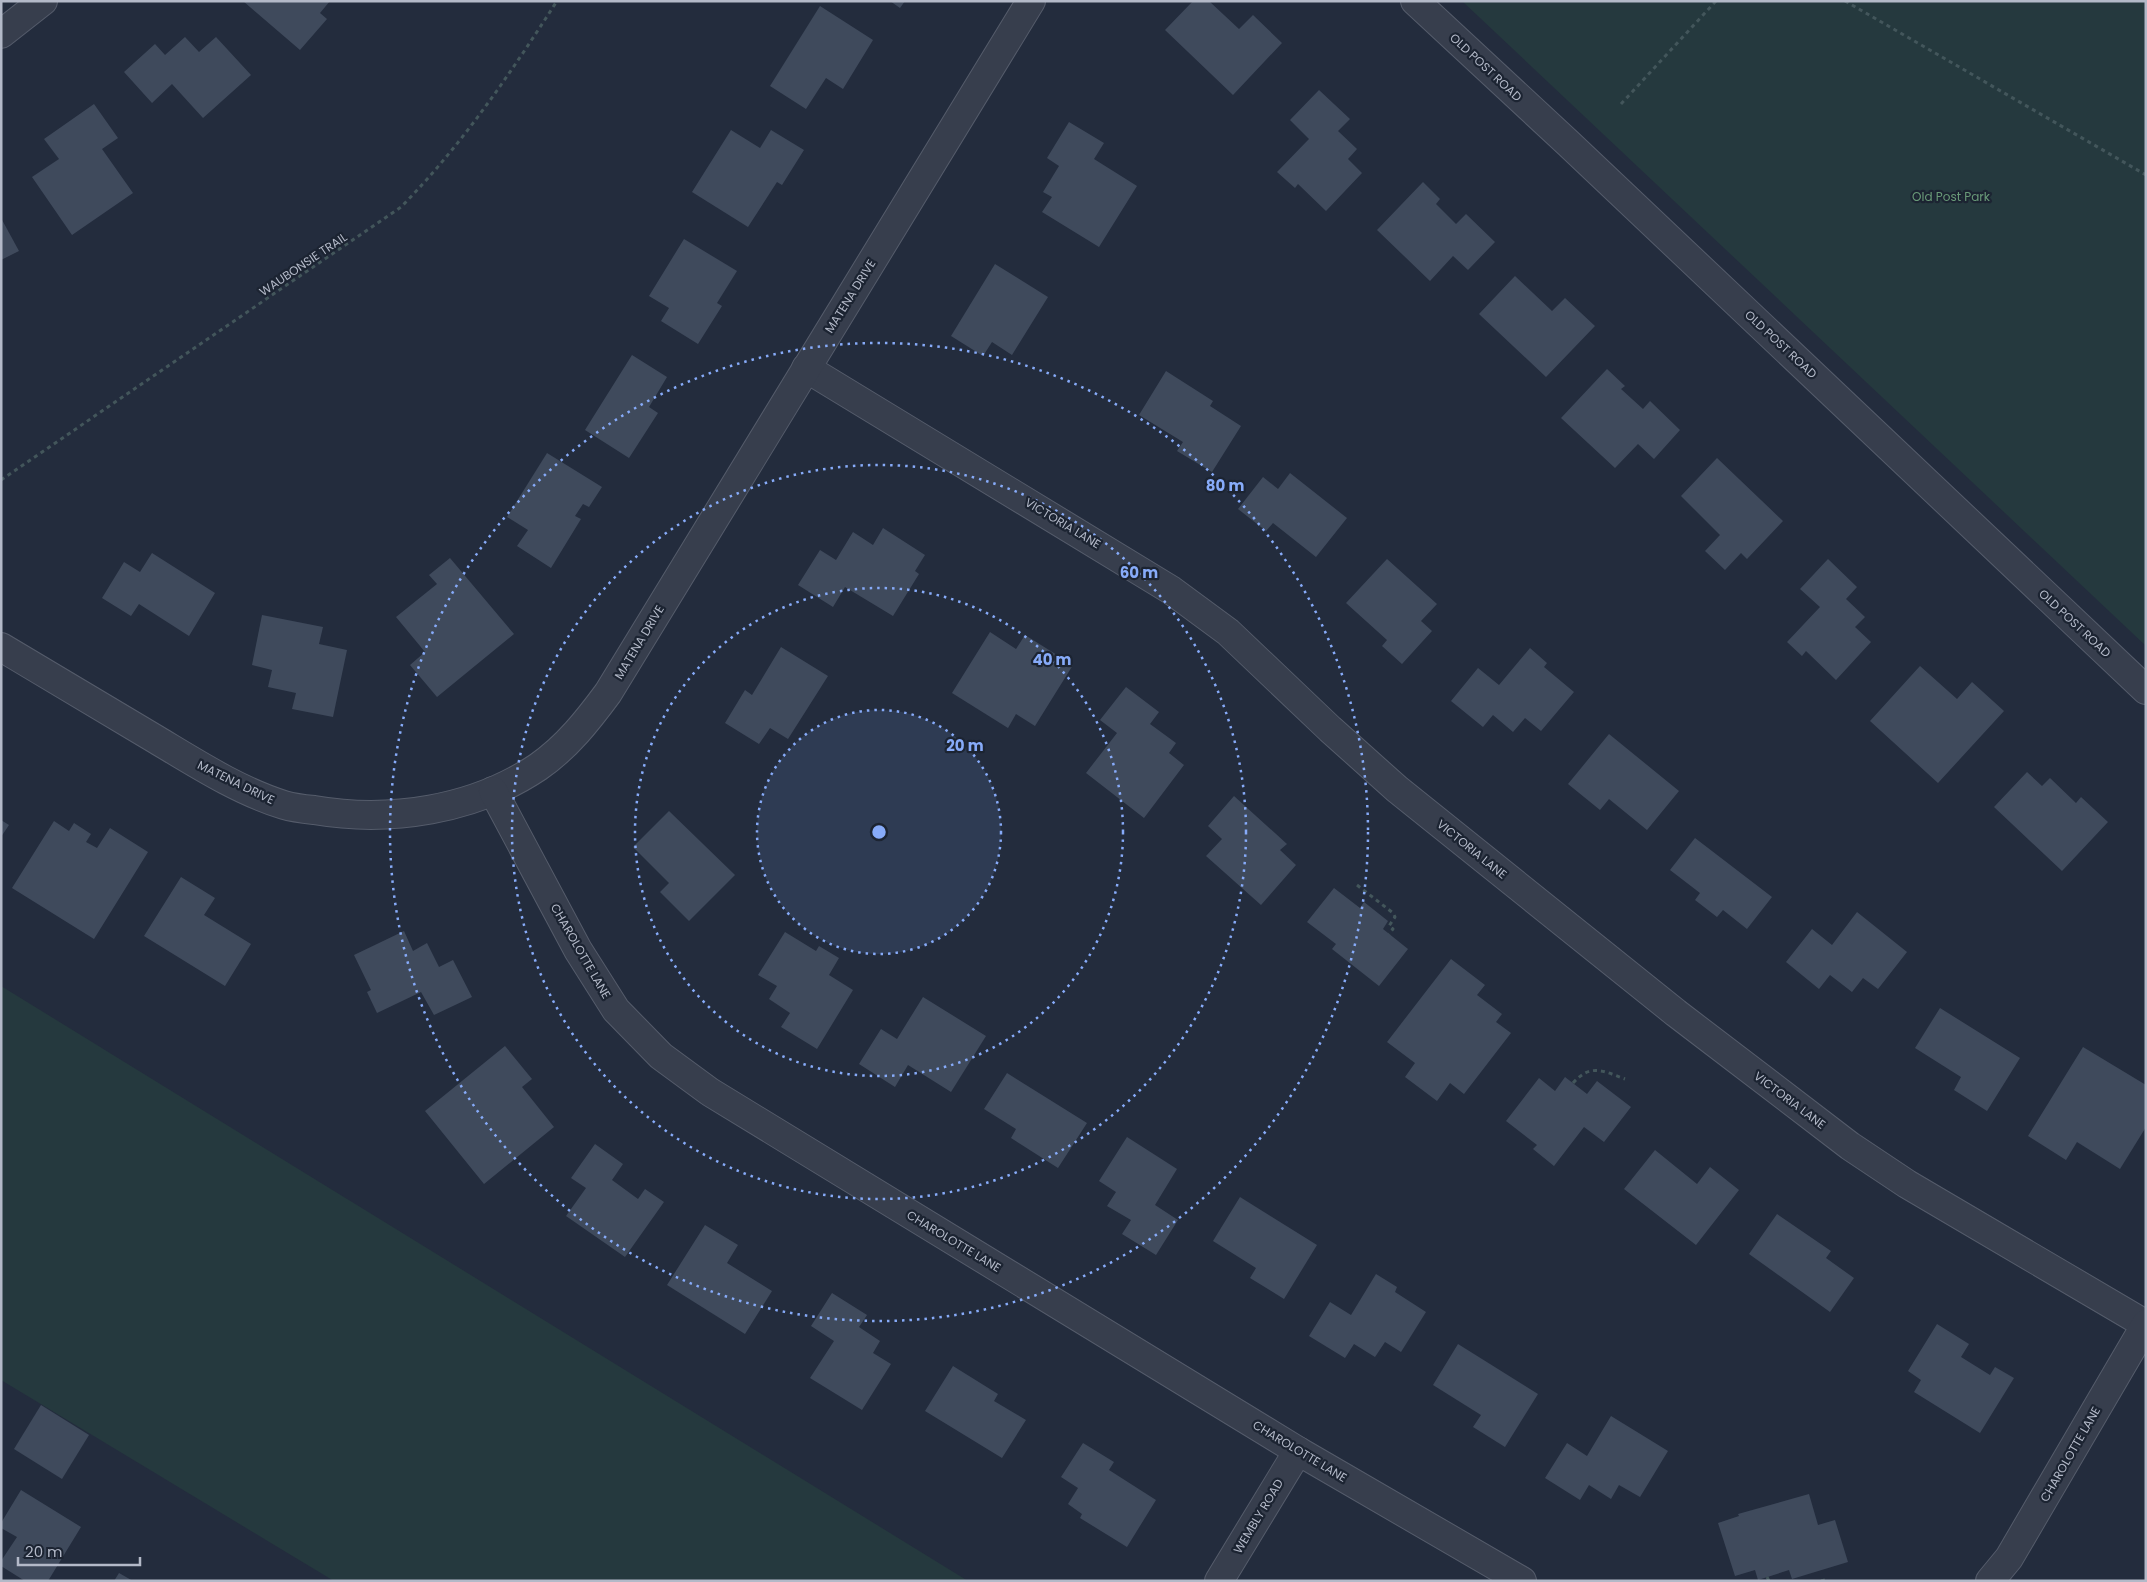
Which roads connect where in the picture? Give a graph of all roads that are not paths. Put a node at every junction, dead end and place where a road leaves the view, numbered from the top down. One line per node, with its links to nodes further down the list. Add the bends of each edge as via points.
1 (43, 1): 4 (street)
2 (1031, 1): 5 (street, MATENA DRIVE)
3 (1415, 1): 7 (street, OLD POST ROAD)
4 (1, 34)
5 (806, 368): 8 (street, MATENA DRIVE, via 608,693 579,732 539,766); 9 (street, VICTORIA LANE, via 1171,590 1228,632 1397,789 1676,1013 1850,1146 1907,1184)
6 (1, 647): 8 (street, MATENA DRIVE, via 198,764 285,806 334,814 393,815 439,808)
7 (2146, 690)
8 (493, 792): 10 (street, CHAROLOTTE LANE, via 578,950 616,1010 661,1056 710,1092)
9 (2146, 1324): 13 (street, CHAROLOTTE LANE, via 2009,1558)
10 (1298, 1452): 11 (street, WEMBLY ROAD); 12 (street, CHAROLOTTE LANE)
11 (1219, 1581)
12 (1522, 1581)
13 (1990, 1581)

